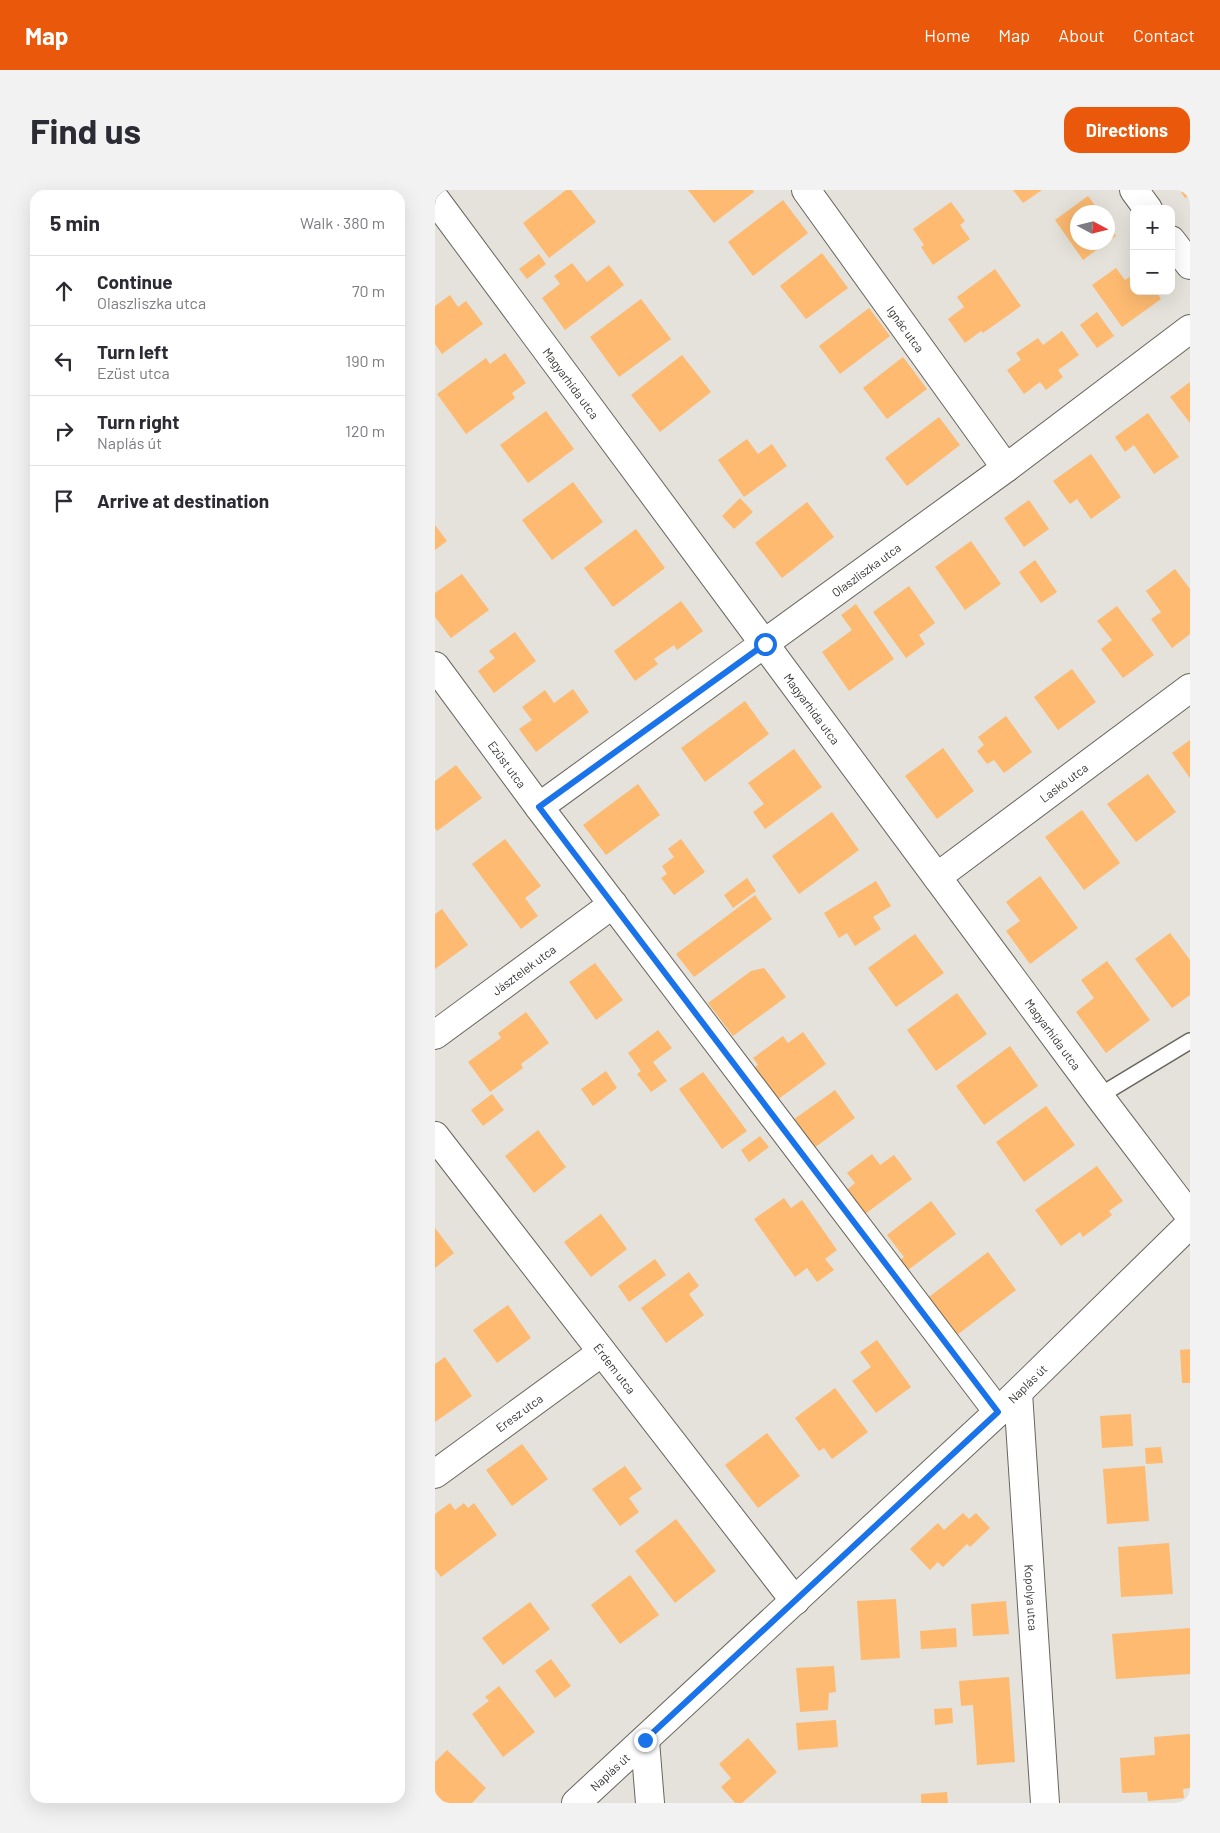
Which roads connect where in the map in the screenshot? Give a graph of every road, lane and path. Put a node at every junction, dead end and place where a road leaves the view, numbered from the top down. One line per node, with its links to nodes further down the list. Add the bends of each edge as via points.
1 (806, 190): 8 (street, Ignác utca)
2 (1133, 190): 4 (street)
3 (435, 199): 9 (street, Magyarhida utca)
4 (1145, 205)
5 (1175, 245): 6 (street)
6 (1190, 265)
7 (1190, 329): 8 (street, Olaszliszka utca)
8 (1006, 468): 9 (street, Olaszliszka utca)
9 (765, 644): 12 (street, Olaszliszka utca); 13 (street, Magyarhida utca)
10 (435, 666): 12 (street, Ezüst utca)
11 (1190, 688): 13 (street, Laskó utca)
12 (539, 807): 14 (street, Ezüst utca)
13 (937, 877): 17 (street, Magyarhida utca)
14 (613, 904): 15 (street, Jásztelek utca); 23 (street, Ezüst utca)
15 (435, 1036)
16 (1190, 1041): 17 (lane)
17 (1099, 1096): 19 (street, Magyarhida utca)
18 (435, 1136): 21 (street, Érdem utca)
19 (1190, 1216)
20 (1190, 1224): 22 (street, Naplás út)
21 (602, 1352): 24 (street, Eresz utca); 25 (street, Érdem utca)
22 (1018, 1393): 23 (street, Naplás út); 29 (street, Kopolya utca)
23 (998, 1412): 25 (street, Naplás út)
24 (435, 1474)
25 (795, 1601): 26 (street, Naplás út)
26 (645, 1740): 27 (street, Naplás út); 28 (street)
27 (576, 1803)
28 (650, 1803)
29 (1045, 1803)

